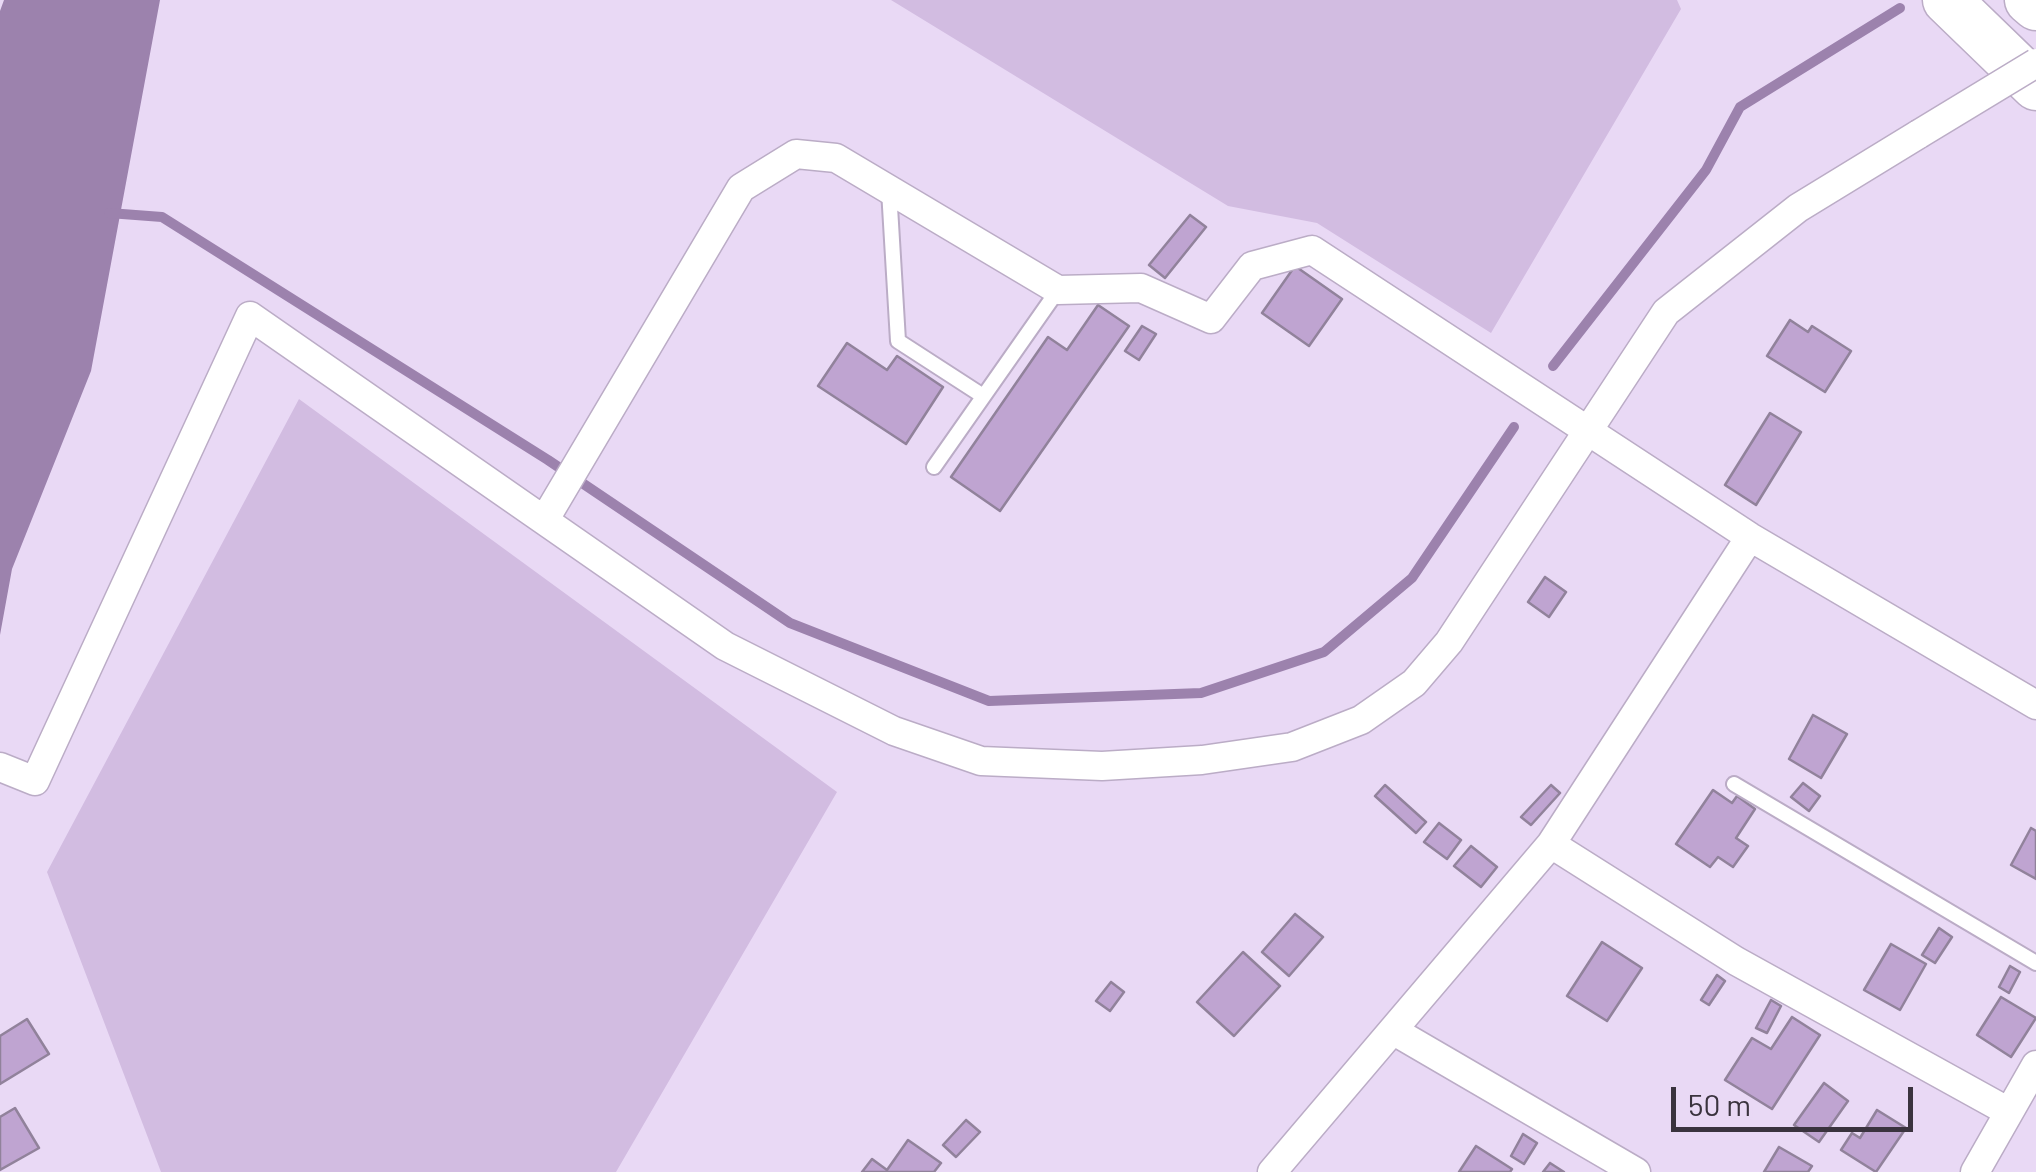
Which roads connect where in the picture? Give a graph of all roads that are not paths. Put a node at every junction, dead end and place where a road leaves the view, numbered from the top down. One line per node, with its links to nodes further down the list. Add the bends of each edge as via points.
1 (1947, 0): 5 (highway)
2 (2029, 0): 3 (highway)
3 (2036, 6)
4 (2036, 63): 9 (street, bridge, via 1798,208 1666,312)
5 (2036, 86)
6 (888, 190): 7 (street); 8 (lane, via 898,341); 11 (street, via 836,158 796,154 741,188)
7 (1058, 290): 8 (lane); 9 (street, via 1142,288 1211,319 1252,266 1312,250)
8 (983, 396): 10 (lane)
9 (1590, 432): 11 (street, via 1449,642 1414,683 1362,720 1292,747 1202,760 1102,766 981,761 894,731 724,646); 12 (street)
10 (934, 468)
11 (545, 519): 14 (street, via 250,316 35,781)
12 (1750, 537): 13 (street); 16 (street)
13 (2036, 706)
14 (0, 767)
15 (1734, 784): 17 (lane)
16 (1551, 844): 18 (street); 20 (street, via 1736,960)
17 (2036, 964)
18 (1394, 1031): 21 (street); 22 (street)
19 (2036, 1065): 20 (street)
20 (2009, 1112): 23 (street)
21 (1272, 1172)
22 (1636, 1172)
23 (1975, 1172)

